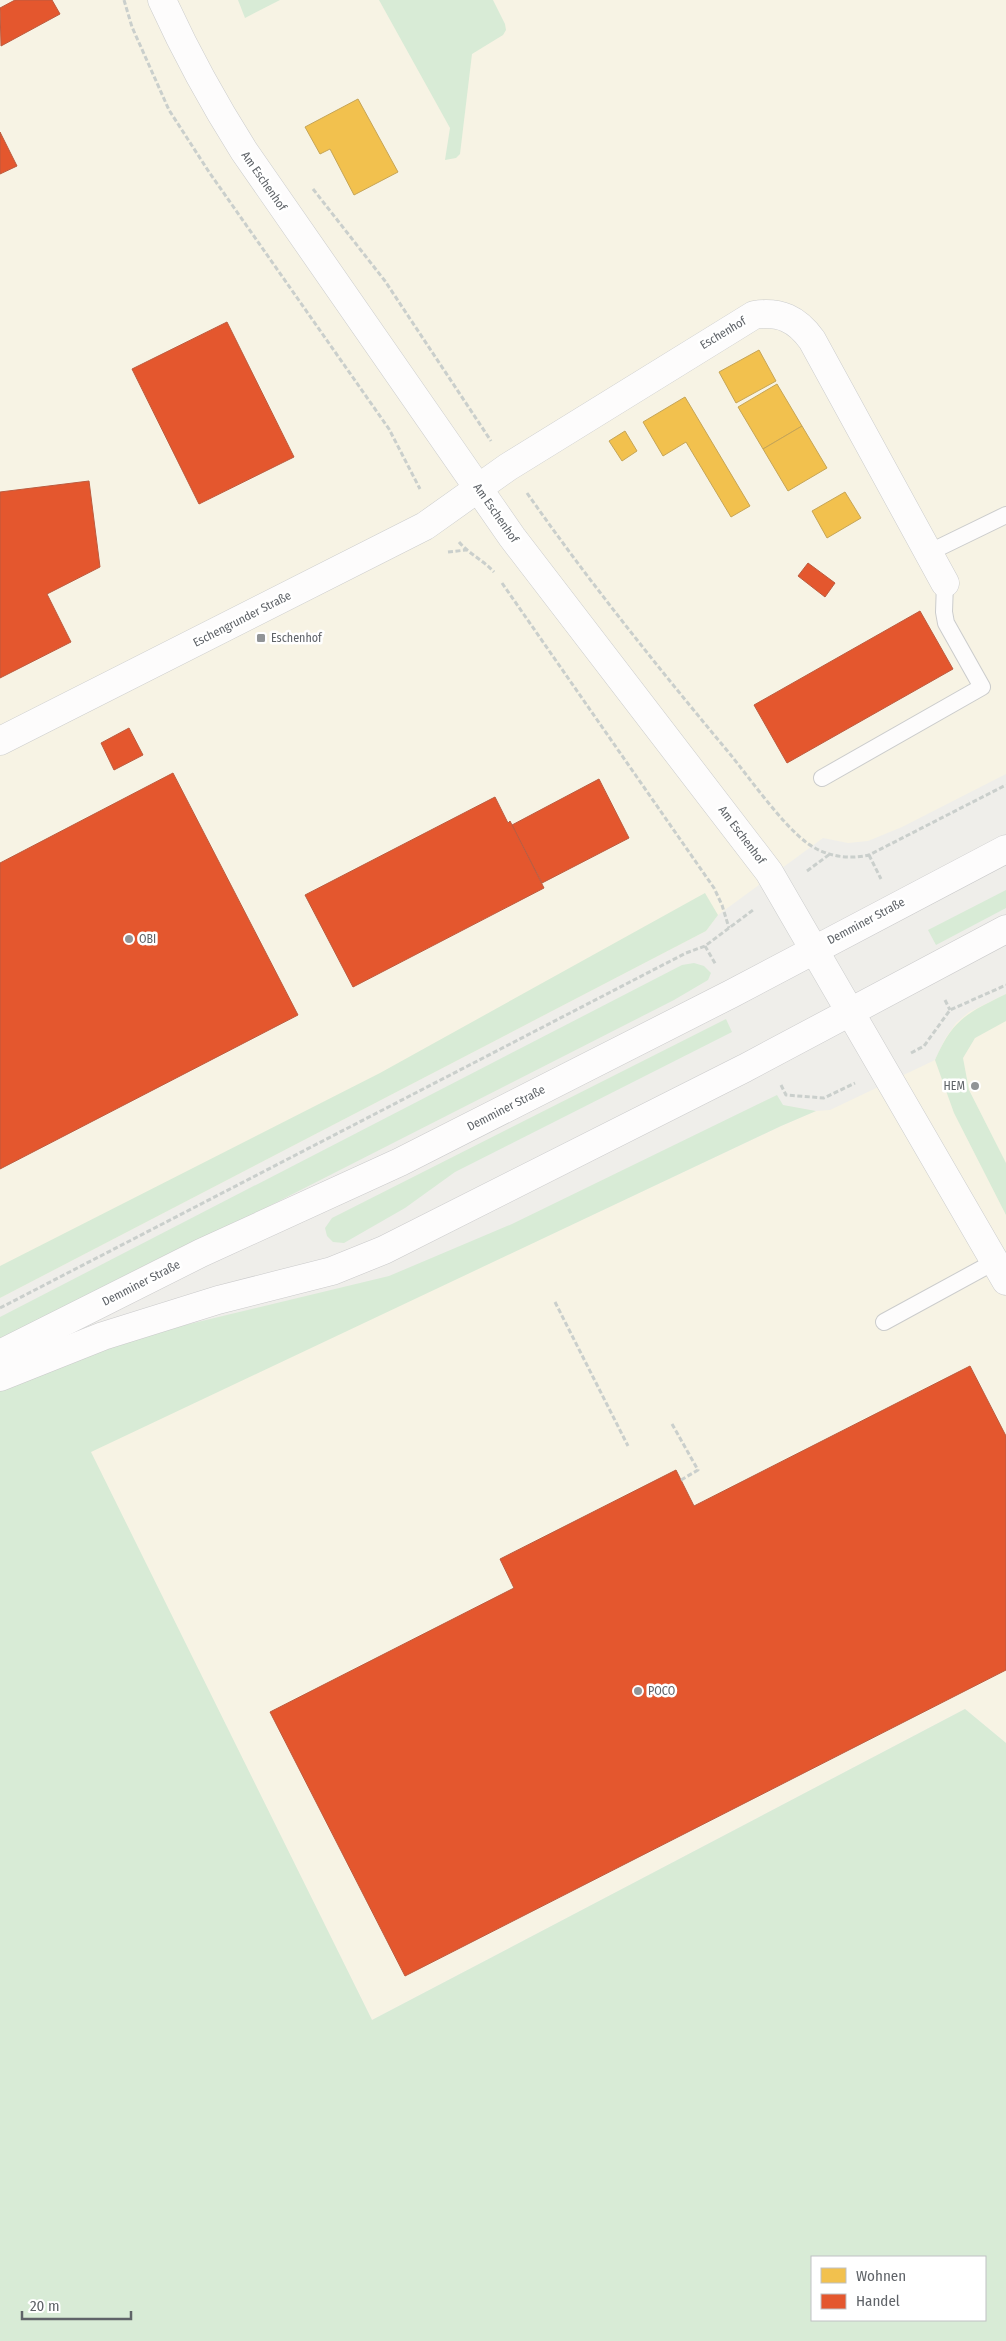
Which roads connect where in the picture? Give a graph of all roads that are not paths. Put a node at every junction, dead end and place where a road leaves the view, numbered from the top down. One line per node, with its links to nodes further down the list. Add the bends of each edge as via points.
1 (162, 0): 2 (street, Am Eschenhof, via 208,94 244,151)
2 (479, 489): 4 (street, Eschenhof, via 508,467 744,319 767,313 792,320 812,340); 6 (street, Eschengrunder Straße, via 440,517); 10 (street, Am Eschenhof, via 512,537 738,829 769,872)
3 (1006, 515): 4 (lane)
4 (928, 553): 5 (street, Eschenhof)
5 (945, 583): 7 (lane, via 946,623 982,687)
6 (0, 741)
7 (822, 778)
8 (1006, 848): 10 (street, Demminer Straße)
9 (1006, 929): 11 (street)
10 (814, 949): 11 (street, Am Eschenhof); 14 (street, Demminer Straße, via 400,1162 201,1253)
11 (850, 1012): 12 (street); 15 (street, via 384,1250 332,1271 218,1300 102,1336)
12 (1000, 1271): 13 (lane)
13 (884, 1322)
14 (0, 1354)
15 (0, 1377)

